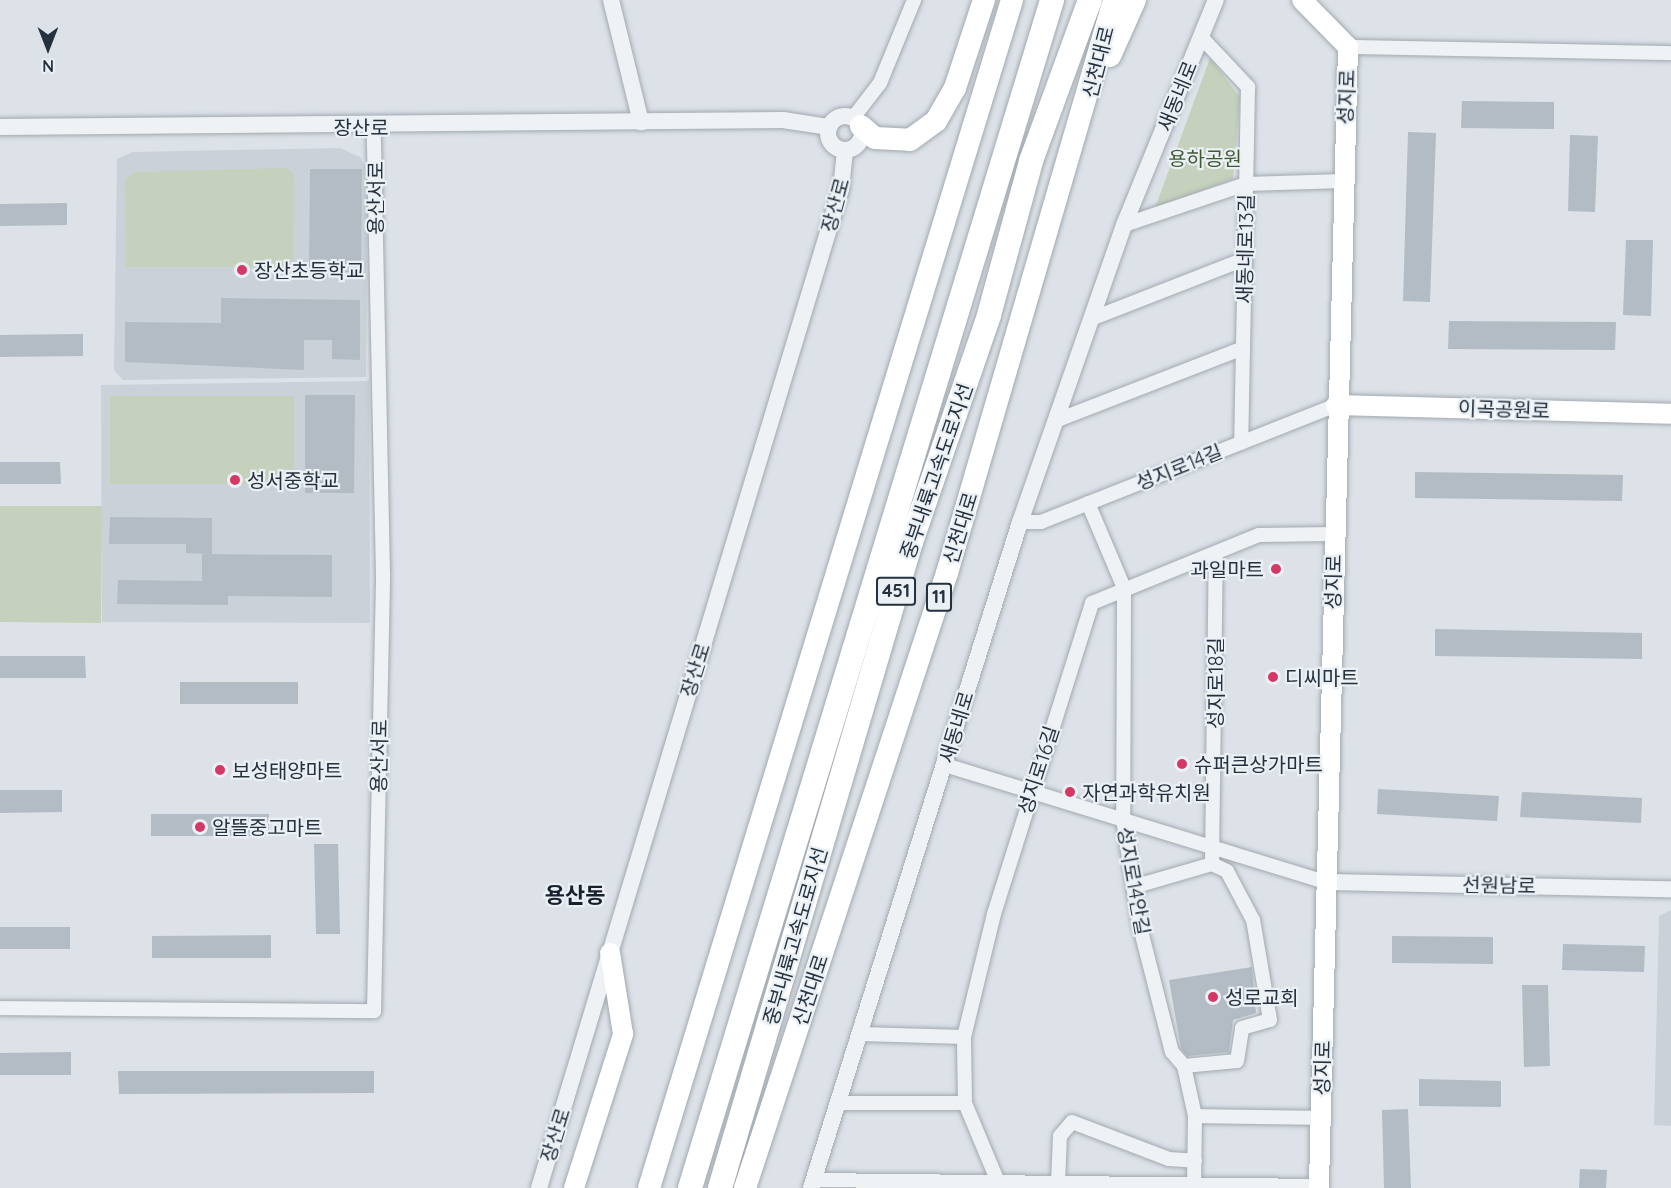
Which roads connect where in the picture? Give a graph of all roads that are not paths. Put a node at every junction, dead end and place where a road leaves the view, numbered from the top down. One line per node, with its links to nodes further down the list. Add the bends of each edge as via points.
1 (612, 0): 15 (street)
2 (914, 0): 16 (street, via 880,82)
3 (984, 0): 16 (highway, via 955,88 936,121 910,140 875,138)
4 (1012, 0): 62 (highway)
5 (1052, 0): 63 (highway, 중부내륙고속도로지선 / 451)
6 (1090, 0): 64 (highway, 중부내륙고속도로지선 / 451, via 1031,160 989,315 911,542)
7 (1114, 0): 14 (highway, 신천대로 / 11)
8 (1135, 0): 14 (highway)
9 (1216, 0): 11 (street, 새동네로)
10 (1302, 0): 12 (main road, 성지로)
11 (1201, 37): 22 (street, 새동네로13길, via 1248,87); 23 (street, 새동네로)
12 (1348, 47): 13 (street, 성지로); 21 (main road, 성지로)
13 (1671, 53)
14 (1091, 92): 65 (highway, 신천대로 / 11, via 947,573)
15 (641, 122): 18 (street, 장산로); 19 (street, 장산로, via 783,120)
16 (857, 122): 19 (street, via 841,116); 20 (street, via 860,144)
17 (0, 127): 18 (street, 장산로)
18 (374, 127): 45 (street, 용산서로, via 383,574 374,1011)
19 (829, 127): 20 (street, via 830,143)
20 (844, 151): 44 (street, 장산로, via 841,189)
21 (1344, 181): 22 (street); 27 (main road, 성지로)
22 (1246, 184): 23 (street); 24 (street, 새동네로13길)
23 (1124, 225): 25 (street, 새동네로)
24 (1245, 259): 25 (street); 26 (street, 새동네로13길)
25 (1091, 319): 29 (street, 새동네로)
26 (1243, 348): 29 (street); 30 (street, 새동네로13길)
27 (1336, 405): 28 (main road, 이곡공원로); 30 (street, 성지로14길); 33 (main road, 성지로)
28 (1671, 414)
29 (1055, 421): 32 (street, 새동네로)
30 (1241, 443): 31 (street, 성지로14길)
31 (1089, 503): 32 (street, 성지로14길, via 1041,522); 35 (street, 성지로14안길)
32 (1020, 522): 36 (street, 새동네로)
33 (1334, 534): 34 (street, 성지로16길, via 1259,535); 41 (main road, 성지로)
34 (1216, 554): 35 (street, 성지로16길); 39 (street, 성지로18길)
35 (1124, 588): 37 (street, 성지로16길, via 1092,603); 38 (street, 성지로14안길)
36 (945, 765): 37 (street); 46 (street, 새동네로)
37 (1031, 791): 38 (street); 47 (street, 성지로16길)
38 (1123, 819): 39 (street); 42 (street, 성지로14안길)
39 (1214, 847): 40 (street, 성지로18길); 41 (street)
40 (1212, 864): 42 (street); 48 (street, via 1227,871 1253,920 1270,1020 1242,1028 1237,1061)
41 (1326, 882): 43 (street, 선원남로); 52 (main road, 성지로)
42 (1134, 887): 48 (street, 성지로14안길, via 1172,1052)
43 (1671, 889)
44 (610, 953): 60 (street, 장산로); 61 (main road, via 623,1034)
45 (0, 1008)
46 (860, 1034): 47 (street); 49 (street, 새동네로)
47 (964, 1037): 50 (street, 성지로16길)
48 (1184, 1066): 51 (street, 성지로14안길)
49 (838, 1103): 50 (street); 56 (street, 새동네로)
50 (965, 1103): 54 (street, 성지로16길)
51 (1195, 1116): 52 (street, 성지로); 53 (street, 성지로14안길)
52 (1320, 1118): 59 (main road, 성지로)
53 (1195, 1161): 55 (street, via 1169,1159 1072,1122 1060,1136); 58 (street, 성지로14안길)
54 (998, 1182): 55 (street); 57 (street)
55 (1058, 1183): 58 (street)
56 (812, 1184): 57 (street)
57 (902, 1185)
58 (1194, 1185): 59 (street)
59 (1319, 1187)
60 (539, 1188)
61 (574, 1188)
62 (649, 1188)
63 (690, 1188)
64 (720, 1188)
65 (745, 1188)

